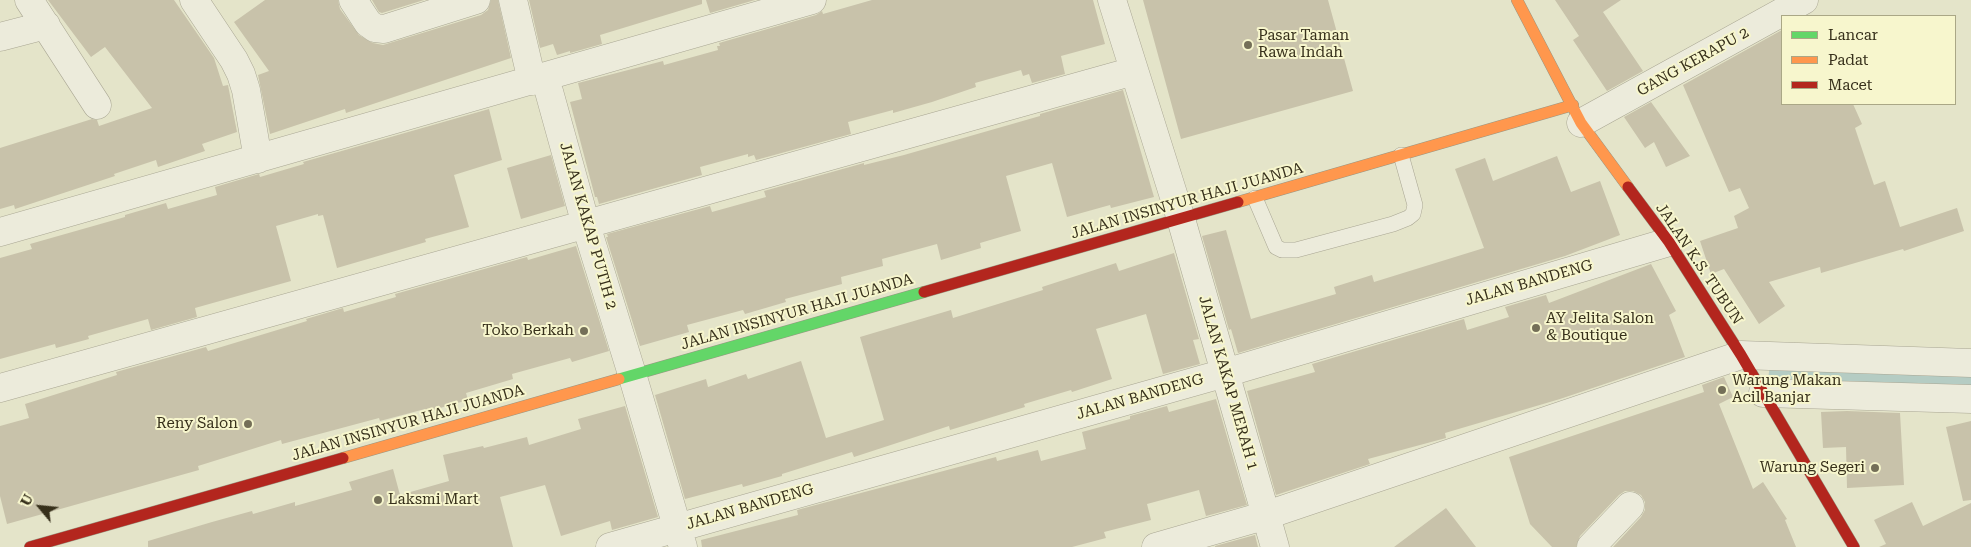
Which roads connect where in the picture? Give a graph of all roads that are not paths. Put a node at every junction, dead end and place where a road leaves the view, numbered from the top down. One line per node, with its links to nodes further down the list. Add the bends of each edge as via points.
1 (29, 0): 10 (street)
2 (194, 0): 17 (street, via 241,74)
3 (353, 0): 4 (street, via 368,24 375,28)
4 (476, 0)
5 (513, 0): 13 (street, JALAN KAKAP PUTIH 2)
6 (810, 0): 13 (street)
7 (1112, 0): 12 (street, JALAN KAKAP MERAH 1)
8 (1517, 0): 15 (street, JALAN K.S. TUBUN)
9 (1804, 0): 15 (street, GANG KERAPU 2)
10 (46, 25): 11 (street); 14 (street)
11 (0, 37)
12 (1134, 72): 19 (street, JALAN KAKAP MERAH 1); 20 (street)
13 (539, 79): 17 (street); 20 (street, JALAN KAKAP PUTIH 2)
14 (97, 105)
15 (1577, 114): 16 (street, JALAN INSINYUR HAJI JUANDA); 22 (street, JALAN K.S. TUBUN)
16 (1402, 155): 18 (street, JALAN INSINYUR HAJI JUANDA); 18 (lane, via 1415,206 1413,214 1393,224 1296,250 1282,250 1276,247)
17 (258, 159): 21 (street)
18 (1255, 198): 19 (street, JALAN INSINYUR HAJI JUANDA)
19 (1181, 219): 25 (street, JALAN KAKAP MERAH 1); 26 (street, JALAN INSINYUR HAJI JUANDA)
20 (586, 225): 26 (street, JALAN KAKAP PUTIH 2); 27 (street)
21 (0, 232)
22 (1669, 242): 23 (street, JALAN K.S. TUBUN); 25 (street, JALAN BANDENG)
23 (1741, 355): 24 (street); 28 (street, JALAN K.S. TUBUN); 31 (street)
24 (1971, 363)
25 (1225, 373): 31 (street, JALAN KAKAP MERAH 1); 32 (street, JALAN BANDENG)
26 (632, 374): 32 (street, JALAN KAKAP PUTIH 2); 33 (street, JALAN INSINYUR HAJI JUANDA)
27 (0, 388)
28 (1762, 393): 29 (street); 38 (street, JALAN K.S. TUBUN)
29 (1971, 399)
30 (1630, 506): 37 (street)
31 (1266, 515): 35 (street); 36 (street, JALAN KAKAP MERAH 1)
32 (680, 537): 34 (street, JALAN BANDENG)
33 (30, 547)
34 (610, 547)
35 (1156, 547)
36 (1275, 547)
37 (1591, 547)
38 (1854, 547)

